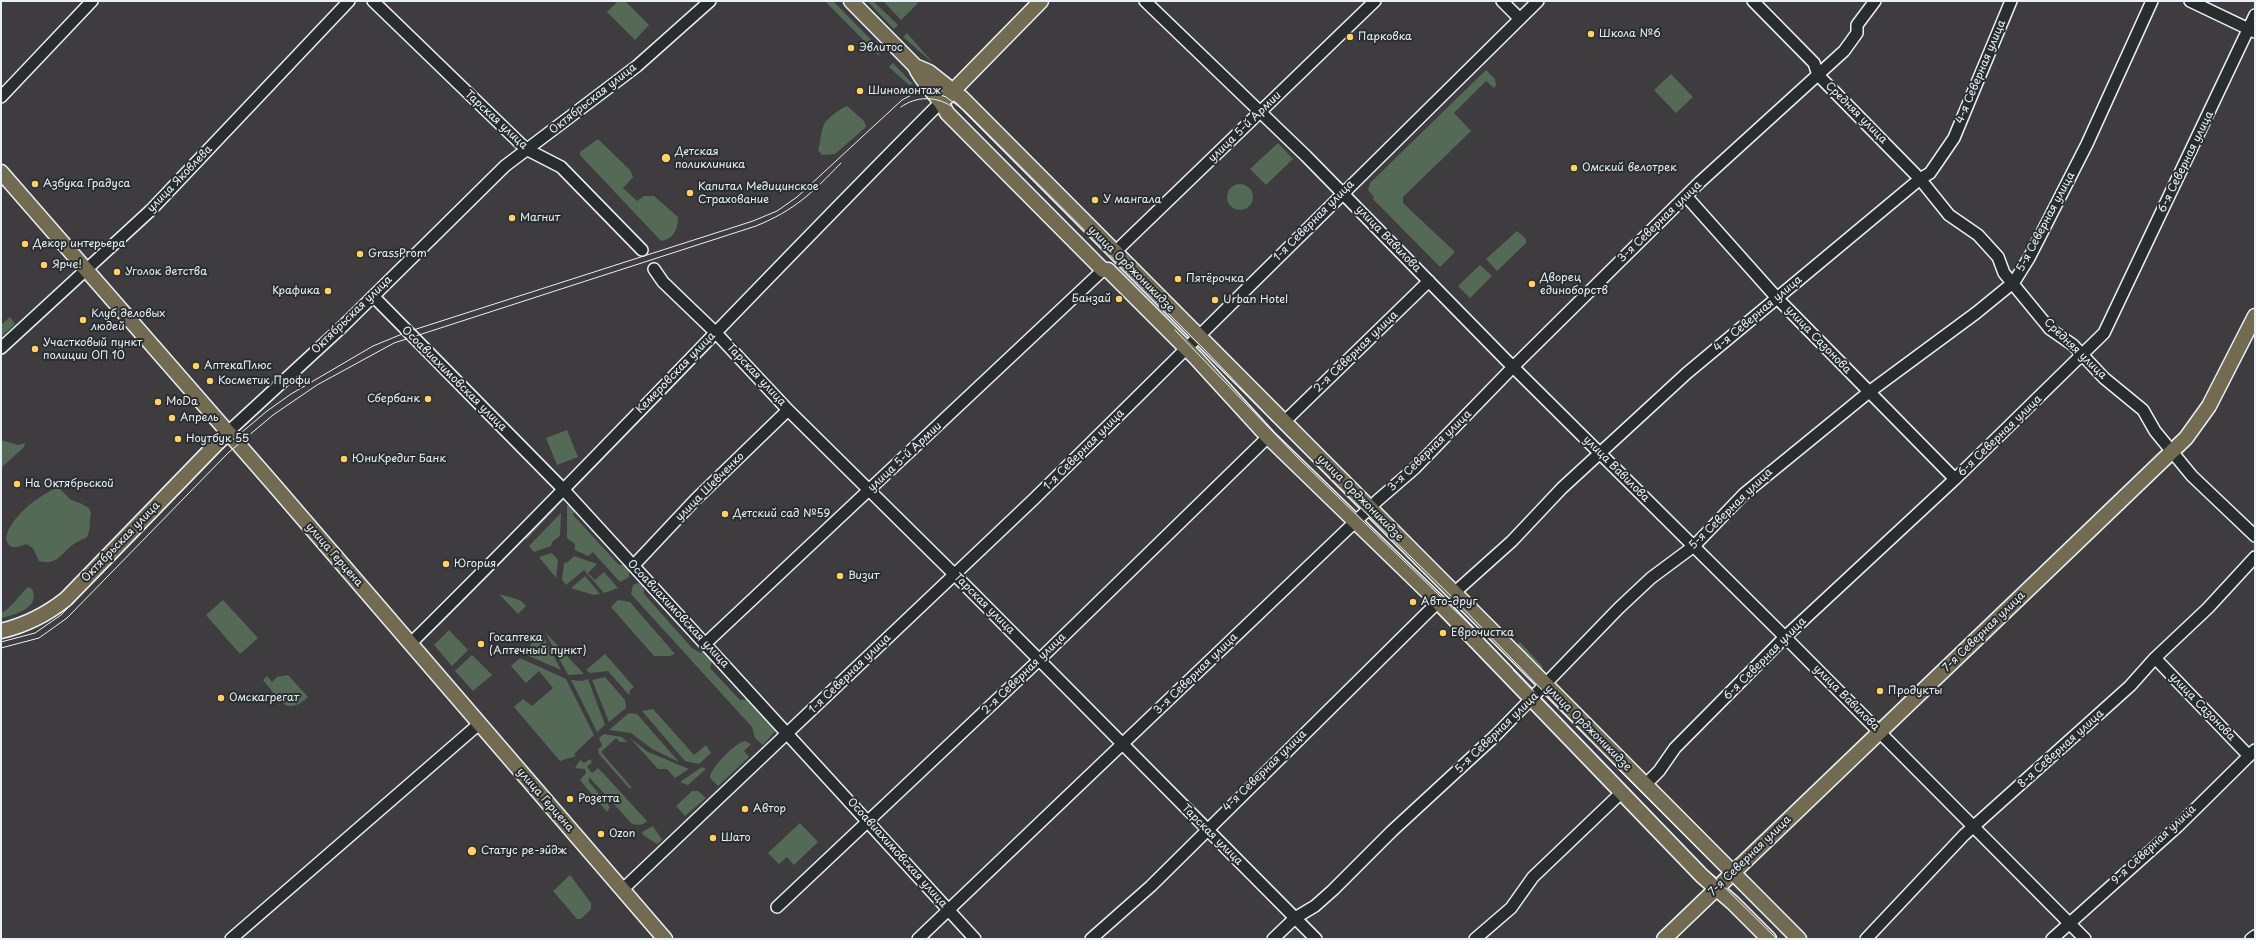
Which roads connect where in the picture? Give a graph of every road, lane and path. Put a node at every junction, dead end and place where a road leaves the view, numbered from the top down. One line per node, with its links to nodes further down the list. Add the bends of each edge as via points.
1 (92, 1): 22 (street)
2 (349, 1): 34 (street, улица Яковлева, via 162,199)
3 (373, 1): 25 (street, Тарская улица)
4 (710, 1): 25 (street, Октябрьская улица, via 637,66 582,110)
5 (851, 1): 19 (main road, улица Орджоникидзе)
6 (1040, 1): 21 (main road)
7 (1145, 1): 24 (street, улица Вавилова)
8 (1374, 1): 24 (street, улица 5-й Армии)
9 (1502, 1): 17 (street)
10 (1538, 1): 17 (street, 1-я Северная улица)
11 (1753, 1): 20 (street, Средняя улица, via 1814,63)
12 (1876, 1): 20 (street, 3-я Северная улица, via 1857,25 1857,33 1844,51)
13 (2011, 1): 27 (street, 4-я Северная улица, via 1954,138 1930,173)
14 (2152, 1): 36 (street, 5-я Северная улица, via 2086,144 2029,258)
15 (2190, 1): 18 (street)
16 (2255, 15): 18 (street, 6-я Северная улица)
17 (1520, 19): 28 (street, 1-я Северная улица)
18 (2252, 30): 44 (street, 6-я Северная улица, via 2104,333)
19 (914, 66): 21 (main road, улица Орджоникидзе, via 929,72); 23 (main road, улица Орджоникидзе, via 921,80)
20 (1818, 74): 27 (street, Средняя улица); 29 (street, 3-я Северная улица)
21 (952, 90): 23 (main road); 31 (main road, улица Орджоникидзе)
22 (1, 97)
23 (942, 101): 33 (main road, улица Орджоникидзе, via 948,113); 40 (street, Кемеровская улица)
24 (1261, 112): 28 (street, улица Вавилова); 31 (street, улица 5-й Армии)
25 (526, 149): 30 (street, Тарская улица, via 560,167); 37 (street, Октябрьская улица, via 505,166)
26 (1, 172): 34 (main road, улица Герцена)
27 (1920, 179): 36 (street, Средняя улица, via 1949,215 1978,235 1998,257 2004,273); 38 (street, 4-я Северная улица)
28 (1343, 193): 35 (street, улица Вавилова); 41 (street, 1-я Северная улица)
29 (1686, 196): 38 (street, улица Сазонова); 45 (street, 3-я Северная улица)
30 (642, 250)
31 (1115, 252): 41 (main road, улица Орджоникидзе)
32 (654, 269): 40 (street, Тарская улица, via 663,282)
33 (1103, 270): 43 (main road, улица Орджоникидзе, via 1108,270); 55 (street, улица 5-й Армии)
34 (86, 271): 42 (street, улица Яковлева); 49 (main road, улица Герцена)
35 (1428, 281): 45 (street, улица Вавилова); 48 (street, 2-я Северная улица)
36 (2014, 282): 44 (street, Средняя улица, via 2050,328 2073,345); 46 (street, 5-я Северная улица)
37 (373, 296): 49 (street, Октябрьская улица); 54 (street, Осоавиахимовская улица)
38 (1777, 298): 46 (street, улица Сазонова); 52 (street, 4-я Северная улица)
39 (2255, 316): 51 (main road, 7-я Северная улица, via 2209,406)
40 (715, 332): 47 (street, Тарская улица); 54 (street, Кемеровская улица, via 595,459)
41 (1198, 336): 43 (street, 1-я Северная улица); 48 (main road, улица Орджоникидзе)
42 (1, 348)
43 (1186, 348): 50 (main road, улица Орджоникидзе); 62 (street, 1-я Северная улица, via 1035,498)
44 (2082, 356): 51 (street, Средняя улица, via 2104,378 2144,410 2155,431); 53 (street, 6-я Северная улица)
45 (1513, 367): 52 (street, улица Вавилова); 56 (street, 3-я Северная улица, via 1415,468)
46 (1869, 392): 53 (street, улица Сазонова); 59 (street, 5-я Северная улица, via 1744,494)
47 (788, 410): 55 (street, Тарская улица); 61 (street, улица Шевченко, via 696,499)
48 (1284, 422): 56 (main road, улица Орджоникидзе)
49 (227, 433): 65 (main road, Октябрьская улица, via 66,599 31,622); 68 (main road, улица Герцена)
50 (1268, 437): 57 (main road, улица Орджоникидзе); 70 (street, 2-я Северная улица)
51 (2172, 452): 58 (street, Средняя улица, via 2221,506); 74 (main road, 7-я Северная улица)
52 (1599, 453): 59 (street, улица Вавилова); 63 (street, 4-я Северная улица, via 1512,541)
53 (1955, 479): 66 (street, 6-я Северная улица)
54 (563, 489): 61 (street, Осоавиахимовская улица); 68 (street, Кемеровская улица)
55 (870, 490): 62 (street, Тарская улица); 67 (street, улица 5-й Армии)
56 (1369, 508): 57 (street, 3-я Северная улица); 63 (main road, улица Орджоникидзе)
57 (1356, 521): 64 (main road, улица Орджоникидзе); 76 (street, 3-я Северная улица)
58 (2255, 536)
59 (1694, 546): 66 (street, улица Вавилова); 71 (street, 5-я Северная улица, via 1651,578 1619,608)
60 (2255, 557): 69 (street, 8-я Северная улица, via 2208,608)
61 (634, 565): 67 (street, Осоавиахимовская улица)
62 (954, 574): 70 (street, Тарская улица); 75 (street, 1-я Северная улица)
63 (1454, 593): 71 (main road, улица Орджоникидзе)
64 (1438, 602): 72 (main road, улица Орджоникидзе); 82 (street, 4-я Северная улица)
65 (1, 631)
66 (1785, 636): 74 (street, улица Вавилова); 78 (street, 6-я Северная улица, via 1675,748 1659,771)
67 (706, 643): 75 (street, Осоавиахимовская улица)
68 (410, 644): 73 (main road, улица Герцена)
69 (2156, 658): 77 (street, улица Сазонова); 81 (street, 8-я Северная улица, via 2130,686)
70 (1039, 660): 76 (street, Тарская улица); 80 (street, 2-я Северная улица)
71 (1546, 686): 72 (street, 5-я Северная улица); 78 (main road, улица Орджоникидзе)
72 (1532, 699): 79 (main road, улица Орджоникидзе); 88 (street, 5-я Северная улица, via 1333,890 1315,906)
73 (479, 724): 85 (main road, улица Герцена); 91 (street)
74 (1880, 732): 81 (street, улица Вавилова); 83 (main road, 7-я Северная улица)
75 (788, 733): 80 (street, Осоавиахимовская улица); 85 (street, 1-я Северная улица)
76 (1122, 744): 82 (street, Тарская улица); 87 (street, 3-я Северная улица)
77 (2252, 753): 89 (street, 9-я Северная улица, via 2177,827)
78 (1645, 785): 83 (main road, улица Орджоникидзе)
79 (1621, 792): 84 (main road, улица Орджоникидзе); 98 (street, via 1534,877 1511,908)
80 (869, 822): 86 (street, 2-я Северная улица); 87 (street, Осоавиахимовская улица)
81 (1974, 828): 89 (street, улица Вавилова); 102 (street, 8-я Северная улица, via 1964,835)
82 (1206, 829): 88 (street, Тарская улица); 95 (street, 4-я Северная улица, via 1151,886)
83 (1733, 872): 84 (main road, 7-я Северная улица); 101 (main road, улица Орджоникидзе)
84 (1716, 888): 99 (main road, 7-я Северная улица); 100 (main road, улица Орджоникидзе)
85 (622, 890): 92 (main road, улица Герцена)
86 (777, 907)
87 (949, 910): 93 (street, 3-я Северная улица); 94 (street, Осоавиахимовская улица)
88 (1295, 918): 96 (street, 5-я Северная улица); 97 (street, Тарская улица)
89 (2069, 923): 103 (street, 9-я Северная улица); 104 (street, улица Вавилова)
90 (2255, 936): 105 (street)
91 (231, 939)
92 (665, 939)
93 (918, 939)
94 (975, 939)
95 (1091, 939)
96 (1273, 939)
97 (1316, 939)
98 (1475, 939)
99 (1664, 939)
100 (1769, 939)
101 (1799, 939)
102 (1866, 939)
103 (2052, 939)
104 (2085, 939)
105 (2251, 939)

